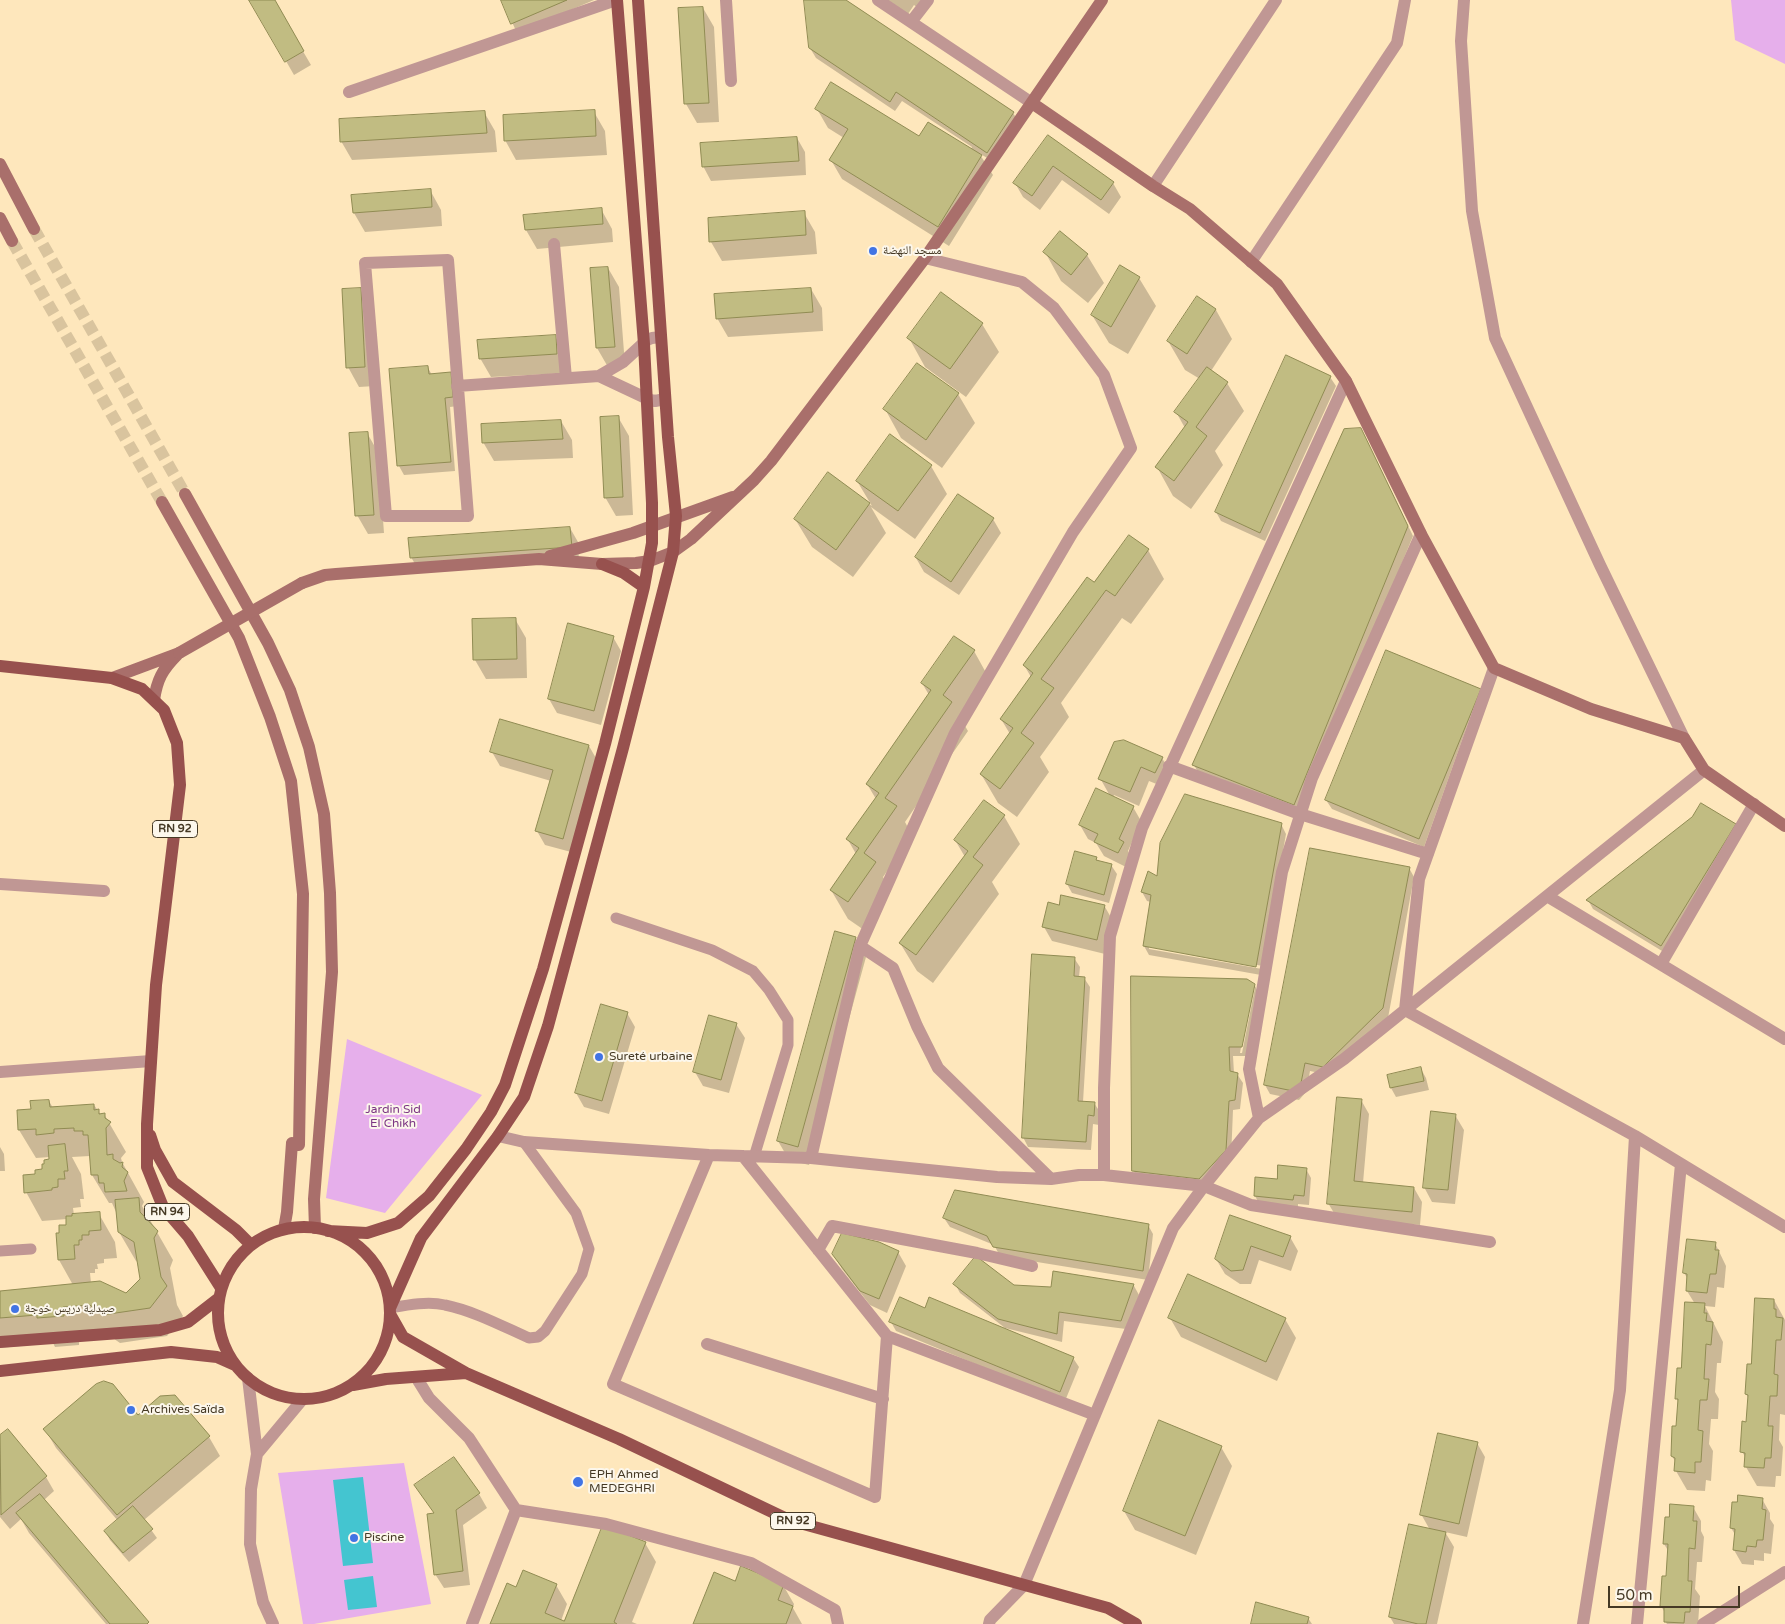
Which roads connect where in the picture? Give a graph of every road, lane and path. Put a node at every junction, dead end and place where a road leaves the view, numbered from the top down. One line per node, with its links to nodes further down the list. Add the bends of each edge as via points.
1 (616, 0): 12 (street); 23 (main road)
2 (638, 0): 22 (main road)
3 (726, 0): 11 (street)
4 (878, 0): 10 (street)
5 (928, 0): 10 (street)
6 (1102, 0): 13 (street)
7 (1276, 0): 15 (street)
8 (1405, 0): 21 (street, via 1397,43)
9 (1464, 0): 46 (street, via 1461,41 1472,211 1495,338)
10 (911, 22): 13 (street)
11 (731, 81)
12 (350, 92)
13 (1032, 103): 15 (street); 20 (street)
14 (0, 164): 17 (street)
15 (1153, 186): 21 (street, via 1190,209)
16 (0, 218): 18 (street)
17 (34, 229)
18 (12, 241)
19 (554, 244): 25 (street)
20 (925, 258): 31 (street, via 772,461); 59 (street, via 1022,282 1054,308 1104,375 1131,448 1073,532 956,733)
21 (1251, 262): 26 (street, via 1277,284)
22 (661, 337): 23 (street, via 652,338); 29 (main road)
23 (644, 344): 24 (street); 28 (main road)
24 (598, 376): 25 (street); 28 (street)
25 (566, 378): 27 (street)
26 (1346, 381): 35 (street); 49 (street)
27 (457, 386): 27 (street, via 468,516 386,516 365,263 448,260)
28 (646, 398): 29 (street, via 655,401); 34 (main road)
29 (665, 399): 33 (main road)
30 (185, 494): 80 (street, via 268,643 290,690 310,748 324,814 332,972)
31 (737, 496): 33 (street); 36 (street)
32 (162, 502): 81 (street, via 239,638 291,781 303,894 302,1002 299,1145 292,1143)
33 (676, 516): 34 (street); 36 (main road)
34 (652, 526): 37 (street); 38 (main road)
35 (1421, 534): 43 (street); 52 (street, via 1312,778)
36 (673, 552): 38 (street); 48 (main road)
37 (539, 559): 39 (street); 41 (street, bridge, via 325,575 302,583)
38 (650, 561): 39 (street); 40 (main road)
39 (602, 564): 40 (main road, via 624,573)
40 (644, 587): 47 (main road)
41 (178, 653): 44 (street); 45 (street, via 164,668 156,685)
42 (0, 666): 44 (main road, RN 92)
43 (1494, 668): 46 (street, via 1592,709); 54 (street)
44 (112, 678): 45 (main road, RN 92, via 142,689)
45 (154, 700): 65 (main road, RN 92, via 164,710 177,743 180,785 156,985)
46 (1684, 738): 50 (street)
47 (605, 744): 48 (main road); 61 (main road)
48 (622, 748): 62 (main road)
49 (1169, 766): 52 (street); 76 (street, via 1142,828 1110,936)
50 (1704, 770): 51 (street); 57 (street)
51 (1754, 804): 53 (street); 60 (street)
52 (1300, 814): 54 (street); 67 (street, via 1282,872 1249,1069)
53 (1785, 826)
54 (1428, 854): 63 (street, via 1419,878)
55 (0, 884): 56 (street)
56 (104, 892)
57 (1547, 896): 60 (street); 63 (street)
58 (616, 918): 73 (lane, via 712,950 753,971 788,1020 788,1045)
59 (860, 946): 74 (street); 77 (street, via 893,968 916,1026 938,1068)
60 (1661, 964): 64 (street)
61 (543, 969): 62 (main road); 82 (main road, via 505,1085 466,1149 429,1196 398,1223 367,1232)
62 (562, 974): 69 (main road, via 524,1097)
63 (1405, 1010): 67 (street, via 1344,1059); 70 (street)
64 (1785, 1039)
65 (151, 1061): 66 (street); 68 (main road, RN 92)
66 (0, 1072)
67 (1259, 1118): 78 (street)
68 (147, 1124): 84 (main road, RN 94, via 155,1150 173,1182); 89 (main road, RN 94, via 147,1167 163,1207 188,1236)
69 (498, 1136): 71 (street); 90 (main road, via 422,1238)
70 (1635, 1136): 75 (street); 112 (street, via 1620,1390)
71 (524, 1142): 72 (street); 90 (lane, via 576,1213 589,1249 582,1274 544,1331 538,1337 529,1338 443,1304 418,1304)
72 (709, 1155): 73 (street); 100 (street, via 613,1384 875,1496)
73 (748, 1156): 74 (street); 86 (street)
74 (811, 1158): 77 (street, via 998,1177)
75 (1681, 1164): 79 (street); 113 (street)
76 (1104, 1175): 77 (street); 78 (street)
77 (1051, 1179)
78 (1204, 1186): 83 (street, via 1251,1205); 102 (street, via 1173,1228)
79 (1785, 1227)
80 (314, 1228): 81 (main road); 82 (main road)
81 (284, 1229): 84 (main road)
82 (328, 1231): 90 (main road, via 352,1242 371,1260 384,1282)
83 (1490, 1242)
84 (251, 1245): 89 (main road, via 233,1264)
85 (31, 1249): 87 (lane)
86 (818, 1250): 88 (street, via 832,1226 978,1252); 91 (street)
87 (0, 1251)
88 (1032, 1266)
89 (220, 1293): 92 (main road, via 188,1322 160,1330); 94 (main road, via 220,1333)
90 (390, 1311): 96 (main road, via 403,1337); 99 (main road, via 386,1341 373,1366)
91 (887, 1336): 100 (street); 102 (street)
92 (0, 1342)
93 (707, 1344): 100 (street)
94 (235, 1365): 95 (main road, via 217,1357 171,1352); 98 (main road)
95 (0, 1371)
96 (466, 1373): 97 (main road); 106 (main road, RN 92, via 789,1520)
97 (416, 1377): 99 (main road); 104 (street, via 428,1398 470,1438)
98 (248, 1378): 101 (main road, via 264,1390); 103 (street)
99 (353, 1385): 101 (main road, via 328,1396)
100 (883, 1399)
101 (302, 1400): 103 (street)
102 (1095, 1414): 106 (street)
103 (257, 1454): 107 (street, via 251,1489 250,1544 263,1602)
104 (516, 1510): 108 (street); 109 (street, via 606,1524 752,1563 835,1610)
105 (1785, 1572): 114 (street)
106 (1024, 1585): 110 (street); 111 (main road, RN 92, via 1108,1608)
107 (272, 1624)
108 (472, 1624)
109 (838, 1624)
110 (989, 1624)
111 (1136, 1624)
112 (1583, 1624)
113 (1637, 1624)
114 (1703, 1624)

